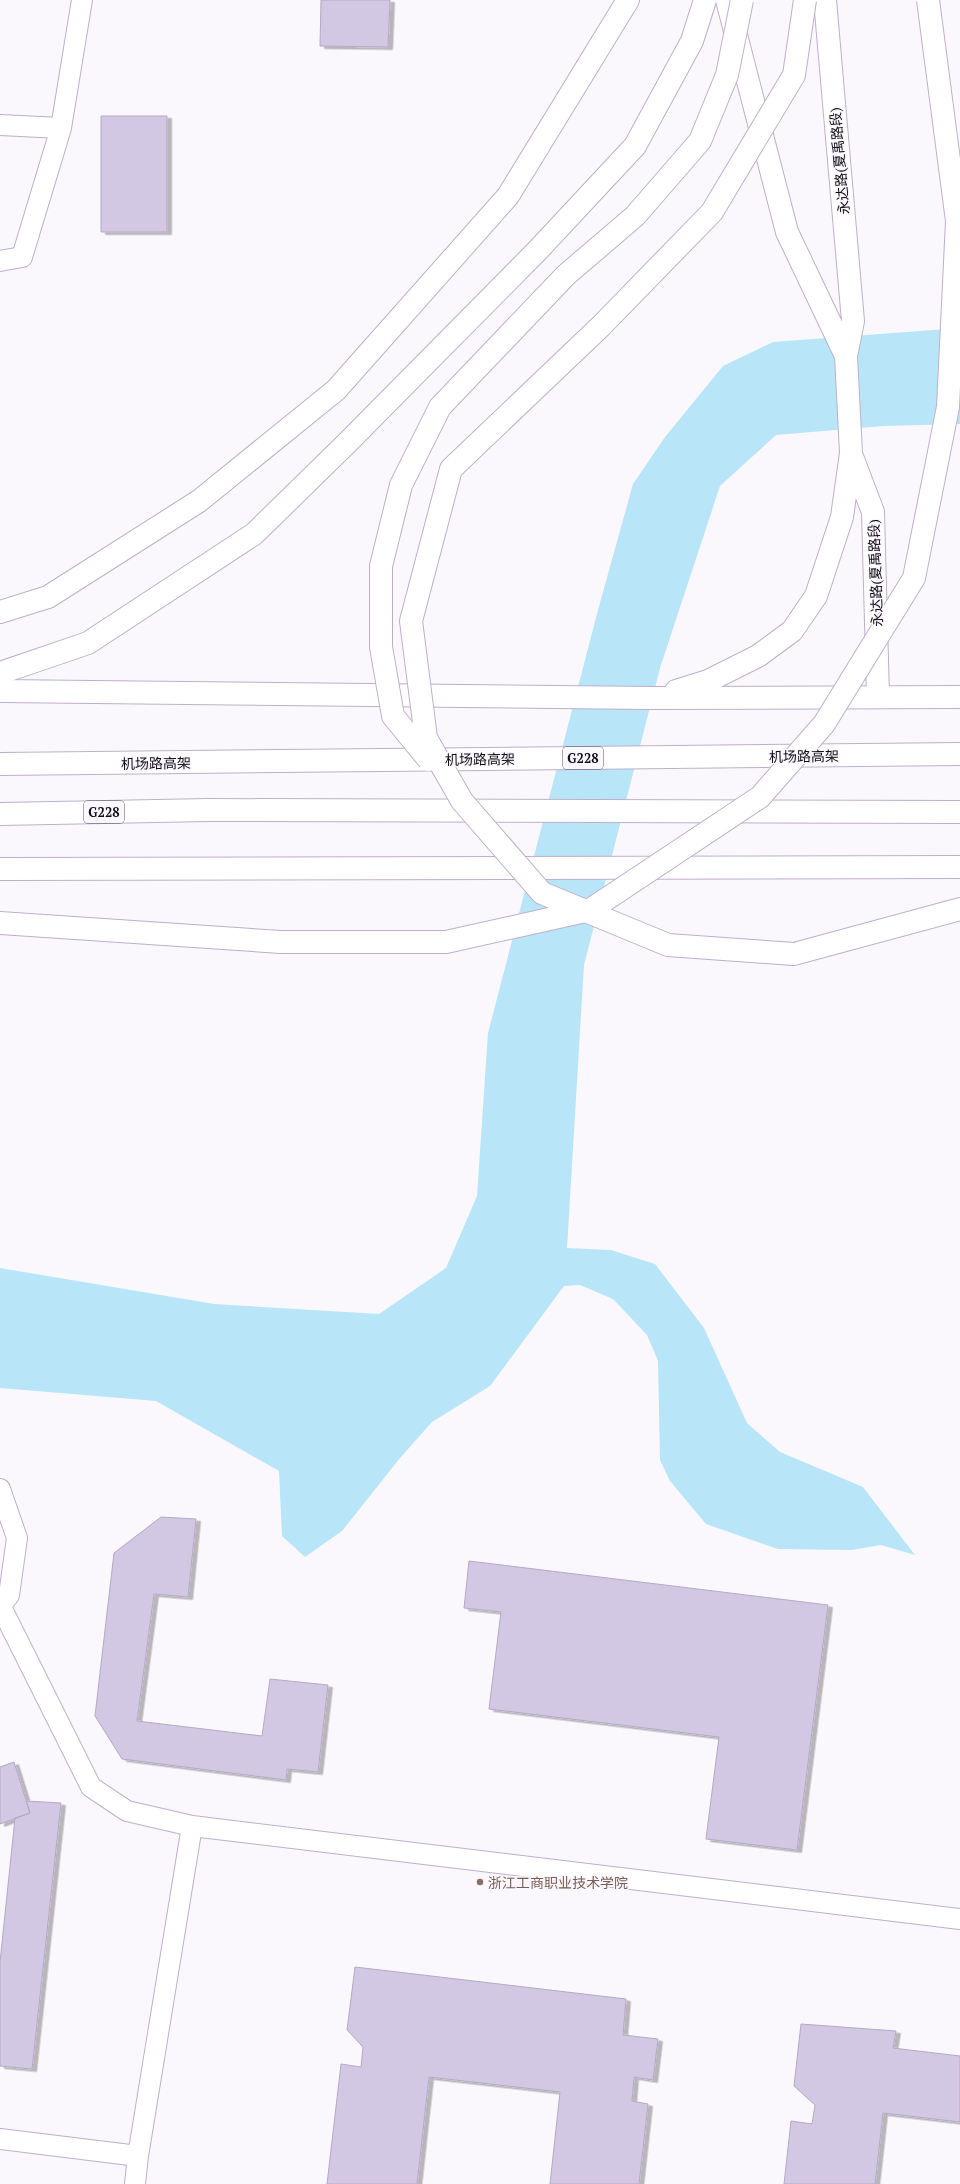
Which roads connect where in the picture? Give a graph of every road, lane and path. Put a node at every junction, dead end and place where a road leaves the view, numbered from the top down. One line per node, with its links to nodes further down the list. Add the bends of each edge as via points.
1 (82, 0): 10 (lane)
2 (628, 0): 14 (main road, via 508,196 336,390 199,501 48,597)
3 (705, 0): 15 (main road, via 692,41 635,146 526,262 347,444 254,534 88,643)
4 (727, 0): 12 (main road, via 787,232)
5 (742, 0): 22 (main road, bridge, via 728,75 700,141 635,216 566,275 440,407 401,485 381,566 381,647 393,716)
6 (805, 0): 22 (main road, bridge, via 794,75 712,212 602,326 451,469 411,621 426,738)
7 (825, 0): 12 (main road, 永达路(夏禹路段), via 853,321)
8 (928, 0): 28 (main road, bridge, via 957,221 948,407 914,578 824,724 760,796 590,910 446,942 281,942)
9 (0, 125): 10 (lane)
10 (61, 128): 11 (lane, via 22,257)
11 (0, 261)
12 (846, 356): 13 (main road)
13 (851, 453): 17 (main road, 永达路(夏禹路段), via 873,512); 19 (main road, via 842,518 816,596 792,631 758,656 708,681)
14 (0, 612)
15 (0, 673)
16 (0, 691): 19 (main road)
17 (878, 697): 18 (main road); 19 (main road)
18 (960, 697)
19 (653, 698)
20 (960, 754): 21 (main road, 机场路高架 / G228, bridge)
21 (0, 764)
22 (462, 801): 27 (main road, bridge, via 542,893 668,944 794,954)
23 (960, 812): 24 (main road, G228, bridge, via 209,810)
24 (0, 814)
25 (960, 867): 26 (main road)
26 (0, 869)
27 (960, 909)
28 (0, 922)
29 (0, 1489): 30 (lane, via 17,1538 9,1594)
30 (2, 1610): 31 (lane, via 92,1787 127,1811)
31 (192, 1826): 32 (lane); 34 (lane)
32 (960, 1919)
33 (0, 2139): 34 (lane)
34 (138, 2156): 35 (lane)
35 (135, 2184)

